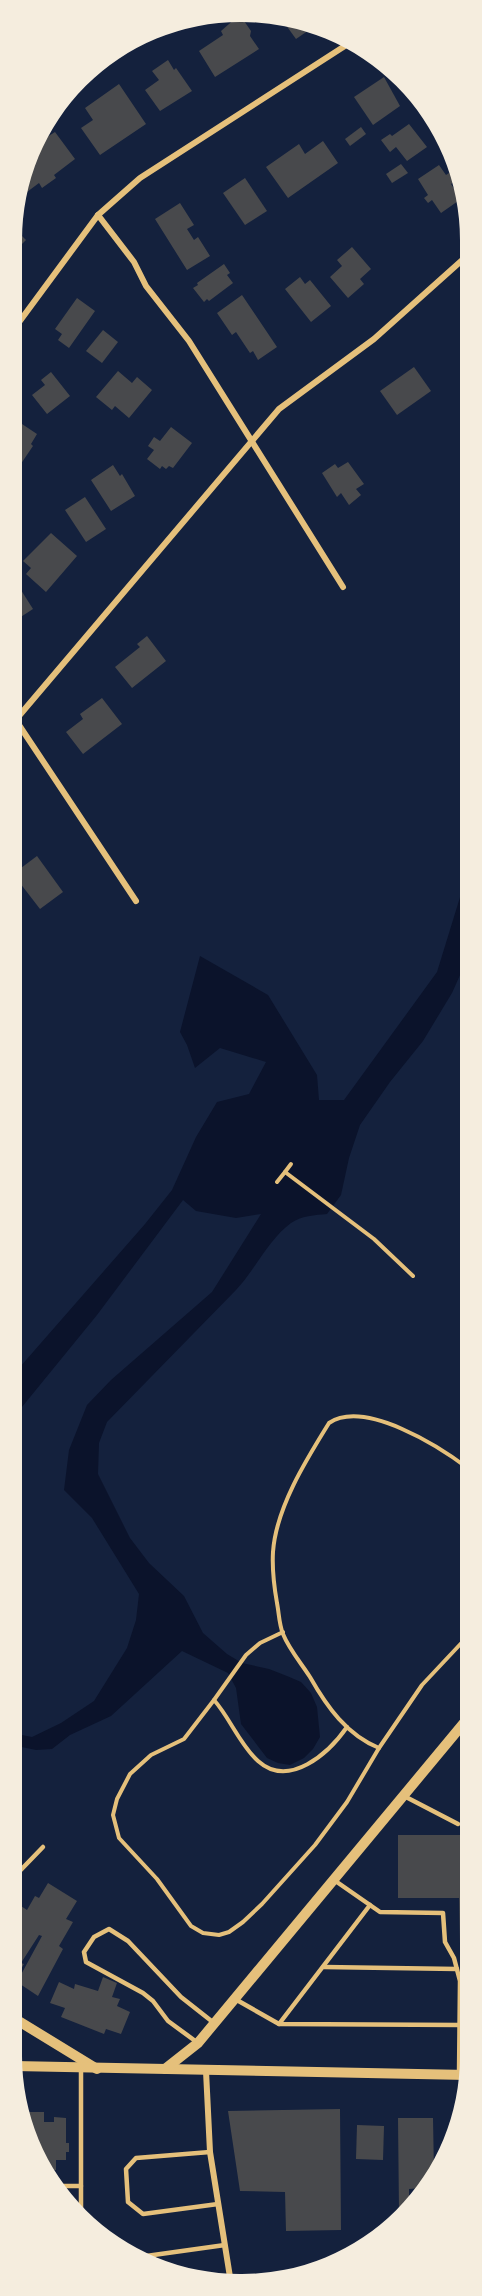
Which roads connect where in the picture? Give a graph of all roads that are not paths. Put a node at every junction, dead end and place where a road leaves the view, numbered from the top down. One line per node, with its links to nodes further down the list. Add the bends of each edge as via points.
1 (342, 48): 2 (street, via 140,178)
2 (98, 215): 4 (street); 5 (street, via 189,341)
3 (460, 263): 5 (street, via 374,339 279,409)
4 (22, 318)
5 (252, 440): 6 (street); 7 (street)
6 (343, 587)
7 (22, 711)
8 (22, 732): 9 (street)
9 (136, 901)
10 (460, 1728): 11 (street)
11 (404, 1796): 12 (lane); 15 (street)
12 (458, 1824)
13 (43, 1847): 14 (lane)
14 (22, 1869)
15 (334, 1880): 16 (lane); 19 (street)
16 (370, 1905): 17 (lane); 18 (lane, via 380,1912 443,1913 445,1942)
17 (324, 1967): 18 (lane); 22 (lane)
18 (457, 1970): 23 (lane)
19 (235, 1999): 21 (street); 22 (lane)
20 (22, 2023): 27 (street)
21 (215, 2023): 24 (street); 24 (lane, via 181,1997 128,1941 109,1929 94,1937 84,1952 86,1962 143,1993 168,2021)
22 (279, 2024): 23 (lane)
23 (460, 2025)
24 (198, 2043): 28 (street)
25 (23, 2066): 26 (street)
26 (81, 2068): 27 (street); 33 (lane)
27 (97, 2069): 28 (street)
28 (165, 2069): 29 (street)
29 (206, 2071): 30 (street); 31 (street)
30 (459, 2075)
31 (210, 2152): 35 (street); 35 (lane, via 136,2158 126,2169 128,2202 143,2214)
32 (67, 2186): 33 (lane)
33 (81, 2187): 34 (lane)
34 (81, 2204)
35 (218, 2204): 36 (street)
36 (225, 2245): 37 (lane); 38 (street)
37 (153, 2255)
38 (229, 2273)

